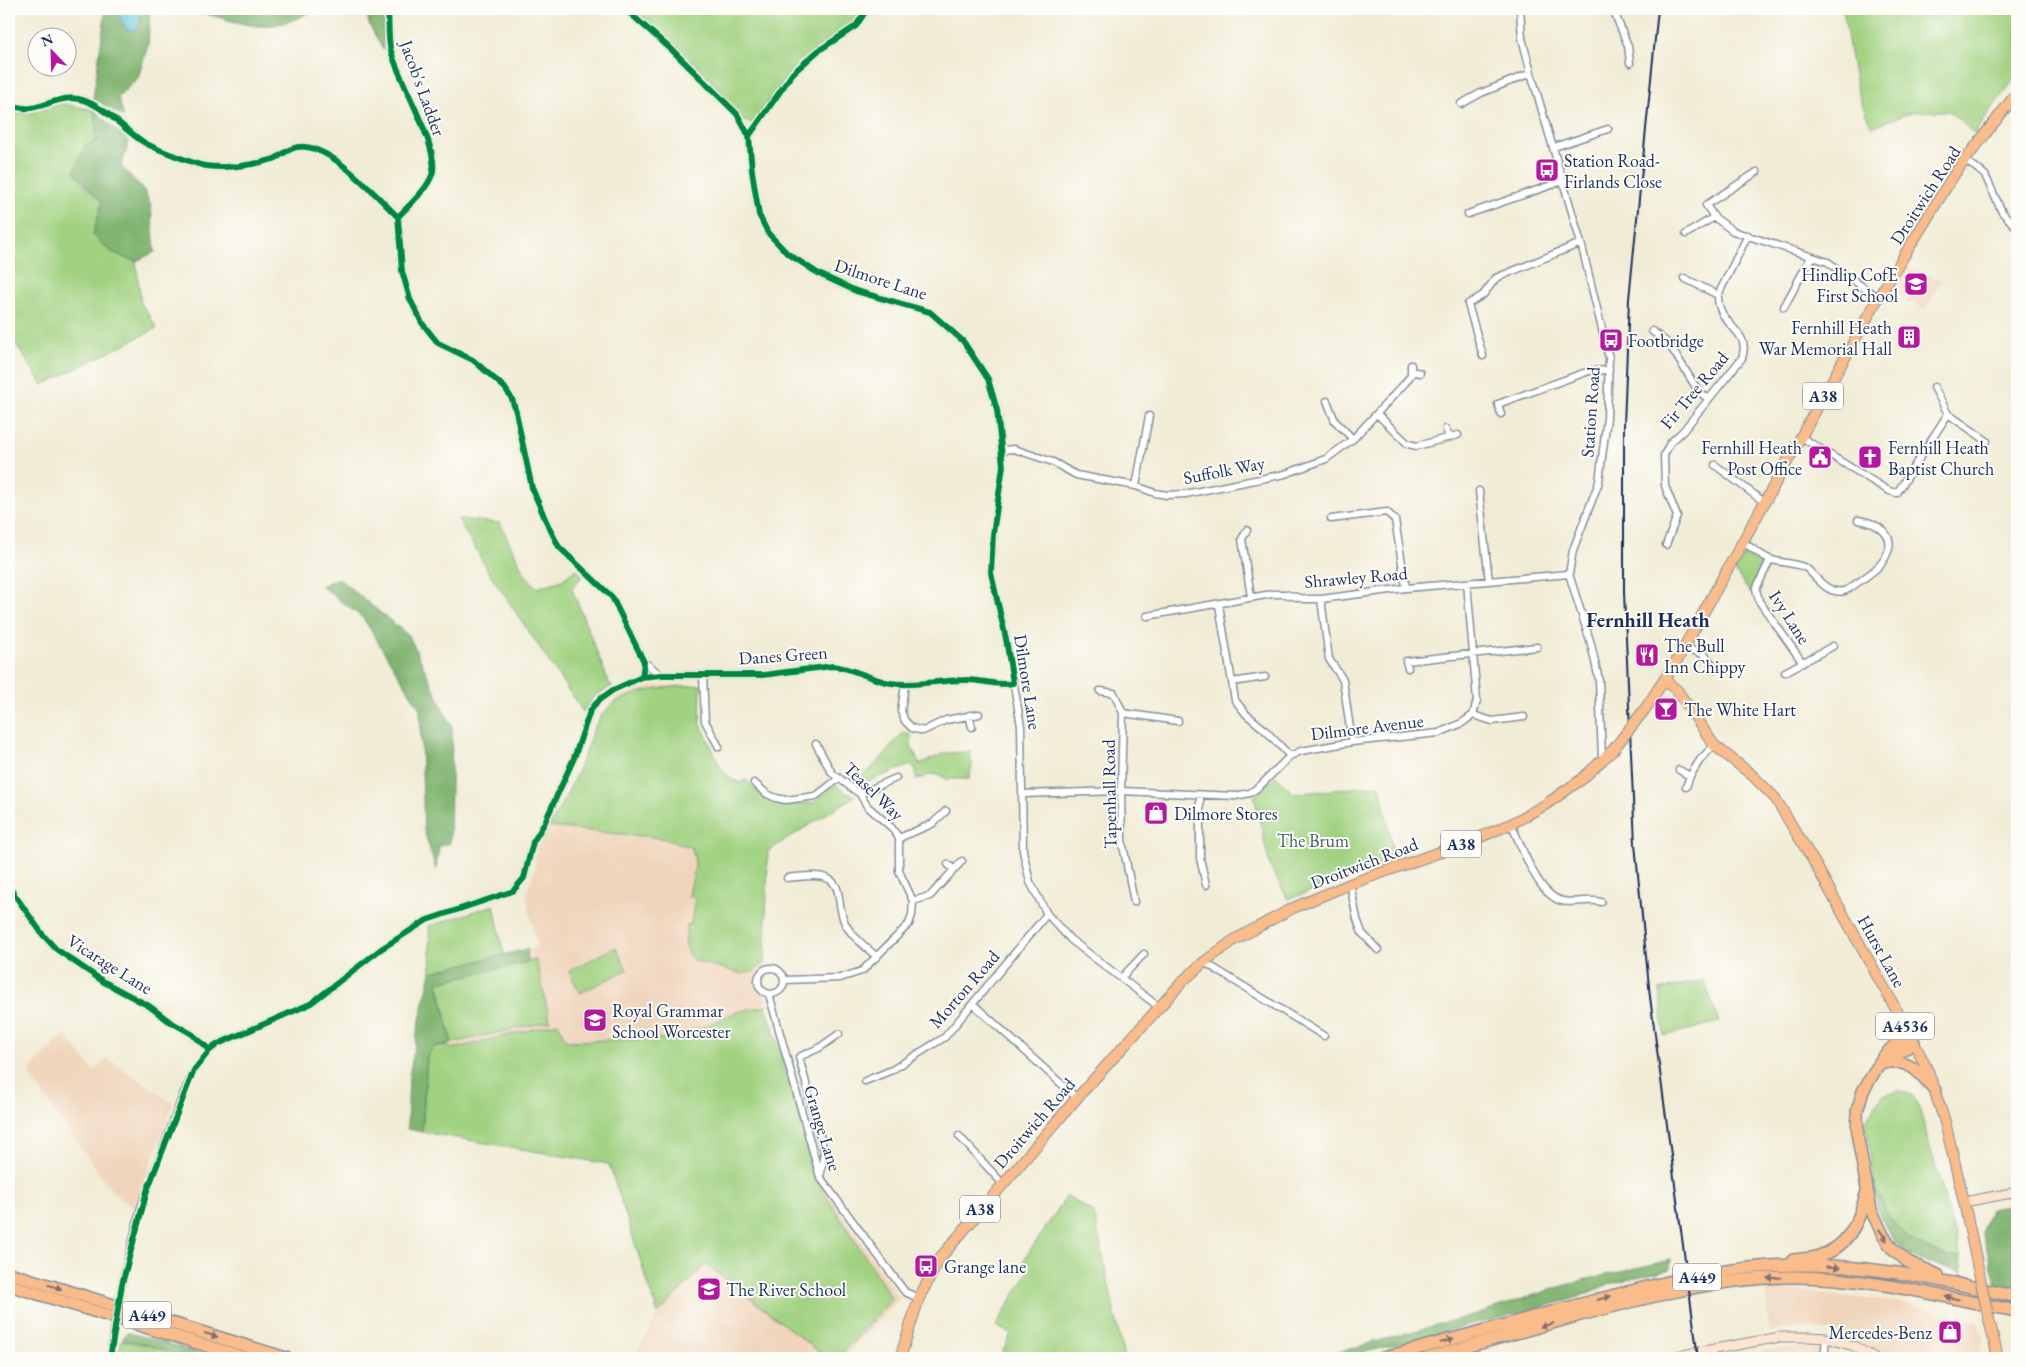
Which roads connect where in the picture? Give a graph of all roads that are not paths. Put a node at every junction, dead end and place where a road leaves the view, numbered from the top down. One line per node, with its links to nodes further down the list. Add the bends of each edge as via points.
1 (388, 9): 18 (street, Jacob's Ladder, via 390,47 433,162 432,174 426,185)
2 (625, 9): 12 (street, Dilmore Lane, via 720,96 737,114)
3 (867, 9): 12 (street, via 856,26 793,73)
4 (1520, 9): 7 (street, Station Road, via 1522,38)
5 (1616, 9): 6 (street)
6 (1630, 63)
7 (1531, 73): 9 (street); 13 (street, Station Road)
8 (2017, 93): 14 (main road, Droitwich Road / A38)
9 (1461, 104)
10 (9, 106): 18 (street, via 30,108 61,99 82,99 146,144 205,166 261,162 276,158 292,148 310,147 350,172)
11 (1608, 129): 13 (street)
12 (749, 136): 46 (street, Dilmore Lane, via 759,214 768,233 787,254 818,274 856,291 930,312 945,324 963,341 988,379 997,410)
13 (1554, 147): 16 (street, Station Road)
14 (1964, 161): 20 (street, via 1985,176 2002,212); 27 (main road, Droitwich Road / A38)
15 (1757, 172): 19 (street, via 1706,205)
16 (1563, 181): 17 (street); 23 (street, Station Road)
17 (1468, 214)
18 (398, 217): 69 (street, via 402,271 410,299 422,323 438,343 473,360 506,388 516,412 532,488 559,547 612,597)
19 (1714, 217): 21 (street); 22 (street, via 1733,231)
20 (2017, 228)
21 (1686, 234)
22 (1748, 235): 24 (street); 26 (street)
23 (1581, 243): 30 (street, via 1496,278 1483,295 1468,304); 31 (street, Station Road)
24 (1811, 257): 27 (street, via 1828,262); 28 (street)
25 (1684, 278): 26 (street)
26 (1718, 295): 34 (street, Fir Tree Road, via 1721,313 1742,338 1744,350 1742,358)
27 (1878, 298): 43 (main road, Droitwich Road / A38)
28 (1784, 307)
29 (1652, 331): 34 (street, via 1669,344 1699,392)
30 (1483, 356)
31 (1609, 370): 37 (street, via 1589,371 1498,404); 57 (street, Station Road, via 1599,482 1573,550)
32 (1420, 372): 36 (street, Suffolk Way, via 1411,368 1411,375)
33 (1934, 387): 38 (street)
34 (1708, 399): 55 (street, Fir Tree Road, via 1664,454 1665,486 1677,516)
35 (1327, 401): 44 (street, via 1335,421)
36 (1377, 414): 42 (street, via 1408,444 1417,446); 44 (street, Suffolk Way)
37 (1501, 414)
38 (1948, 414): 43 (street, via 1898,493 1889,491); 45 (street)
39 (1149, 416): 48 (street)
40 (1446, 429): 42 (street)
41 (1458, 434): 42 (street)
42 (1449, 437)
43 (1801, 437): 50 (main road, Droitwich Road / A38)
44 (1353, 439): 48 (street, Suffolk Way, via 1326,459 1285,474 1185,494 1167,495)
45 (1987, 441)
46 (1002, 450): 48 (street, Suffolk Way, via 1014,449 1053,462 1076,474); 80 (street, Dilmore Lane, via 1004,466 993,534 991,573)
47 (1716, 465): 50 (street)
48 (1136, 486)
49 (1479, 491): 58 (street)
50 (1764, 502): 54 (main road, Droitwich Road / A38)
51 (1330, 519): 60 (street, via 1386,512 1395,520)
52 (1858, 520): 56 (street, via 1871,522 1882,530 1889,544 1888,554 1877,569 1845,591 1827,588 1804,567)
53 (1247, 530): 61 (street, via 1242,539)
54 (1743, 542): 56 (street); 67 (main road, Droitwich Road / A38)
55 (1666, 545)
56 (1770, 560): 70 (street, Ivy Lane, via 1756,589 1759,601)
57 (1569, 574): 58 (street, Shrawley Road); 95 (street, Station Road, via 1599,680)
58 (1489, 581): 59 (street, Shrawley Road)
59 (1467, 583): 60 (street, Shrawley Road); 68 (street)
60 (1406, 588): 62 (street, Shrawley Road)
61 (1251, 598): 62 (street, Shrawley Road, via 1285,594); 63 (street, Shrawley Road)
62 (1321, 599): 90 (street, via 1329,659 1344,680)
63 (1219, 605): 64 (street, Shrawley Road); 79 (street)
64 (1146, 616)
65 (1537, 646): 68 (street)
66 (1832, 646): 70 (street, Ivy Lane)
67 (1684, 647): 72 (street, via 1705,655); 78 (main road, Droitwich Road / A38)
68 (1473, 652): 71 (street, via 1406,661); 86 (street, via 1477,700)
69 (644, 662): 74 (street); 76 (street)
70 (1802, 662): 73 (street, Ivy Lane)
71 (1408, 668)
72 (1716, 669)
73 (1785, 672)
74 (661, 675): 75 (street, Danes Green); 76 (street, Danes Green)
75 (703, 676): 81 (street, Danes Green, via 762,675 833,666); 93 (street, via 705,722)
76 (642, 677): 133 (street, Danes Green, via 613,690 590,711 574,758 533,842 524,878 514,891 427,920 381,949 310,1004)
77 (1265, 677): 79 (street)
78 (1665, 681): 92 (main road, Hurst Lane / A4536, via 1676,690); 95 (main road, Droitwich Road / A38, bridge, via 1613,750)
79 (1232, 682): 94 (street, via 1236,700 1246,714)
80 (1013, 683): 81 (street, Danes Green, via 1005,685 966,680); 104 (street, Dilmore Lane, via 1021,726)
81 (905, 685): 85 (street, via 901,710 912,728 923,731 946,720)
82 (1100, 691): 83 (street, via 1114,692)
83 (1123, 713): 88 (street); 102 (street, Tapenhall Road)
84 (979, 714): 85 (street)
85 (969, 715): 89 (street)
86 (1473, 715): 87 (street, via 1492,722); 90 (street, Dilmore Avenue, via 1440,733)
87 (1524, 717)
88 (1178, 721)
89 (972, 727)
90 (1352, 742): 94 (street, Dilmore Avenue)
91 (816, 744): 99 (street, Teasel Way)
92 (1714, 745): 97 (street); 129 (main road, Hurst Lane / A4536, via 1752,775 1780,805)
93 (719, 747)
94 (1290, 756): 105 (street, Dilmore Avenue, via 1250,793)
95 (1602, 759): 107 (main road, Droitwich Road / A38, via 1582,779)
96 (1679, 770): 97 (street)
97 (1690, 776): 101 (street)
98 (896, 778): 103 (street)
99 (838, 779): 100 (street, via 816,796 786,800 767,794); 103 (street, Teasel Way)
100 (754, 783)
101 (1686, 787)
102 (1121, 791): 104 (street, Dilmore Avenue); 105 (street, Dilmore Avenue); 117 (street, Tapenhall Road, via 1122,840)
103 (860, 794): 108 (street, Teasel Way, via 867,806 892,827)
104 (1023, 794): 119 (street, Dilmore Lane, via 1023,851 1030,882)
105 (1200, 795): 114 (street, via 1200,858)
106 (946, 811): 108 (street, via 932,824)
107 (1511, 824): 113 (main road, Droitwich Road / A38); 118 (street, via 1540,885 1549,895 1562,901)
108 (899, 838): 116 (street, Teasel Way, via 899,871)
109 (962, 861): 111 (street)
110 (948, 864): 111 (street)
111 (954, 870): 116 (street, via 930,896)
112 (787, 878): 122 (street, via 823,876 834,882 845,924)
113 (1350, 884): 120 (street, via 1362,934); 123 (main road, Droitwich Road / A38, via 1261,924)
114 (1206, 885)
115 (9, 887): 133 (street, Vicarage Lane, via 56,949 104,982 192,1034)
116 (913, 900): 122 (street, via 909,924)
117 (1134, 902)
118 (1601, 902)
119 (1048, 914): 124 (street, Dilmore Lane, via 1071,940); 127 (street, Morton Road)
120 (1378, 950)
121 (1144, 954): 124 (street)
122 (877, 957): 125 (street, via 862,971 840,978)
123 (1204, 962): 128 (main road, Droitwich Road / A38); 131 (street)
124 (1121, 978): 128 (street, Dilmore Lane)
125 (785, 980): 126 (street, via 781,990); 126 (street, via 774,968 765,969 758,977 758,984 762,992)
126 (769, 994): 139 (street, Grange Lane)
127 (973, 1004): 135 (street, Morton Road, via 945,1037 885,1076); 137 (street)
128 (1159, 1007): 137 (main road, Droitwich Road / A38)
129 (1908, 1031): 132 (main road, Hurst Lane / A4536); 134 (highway, via 1891,1048)
130 (839, 1034): 139 (street, via 799,1057 824,1151)
131 (1324, 1036)
132 (1914, 1042): 134 (highway); 136 (main road, Hurst Lane / A4536)
133 (210, 1050): 152 (street, bridge, via 194,1070 147,1191 122,1284)
134 (1884, 1064): 136 (highway, via 1901,1062 1912,1066); 141 (highway, via 1863,1091 1857,1112)
135 (864, 1081)
136 (1935, 1090): 143 (main road, Hurst Lane / A4536)
137 (1077, 1098): 140 (main road, Droitwich Road / A38)
138 (959, 1136): 140 (street)
139 (820, 1177): 149 (street, Grange Lane, via 905,1292)
140 (1002, 1183): 149 (main road, Droitwich Road / A38, via 940,1258)
141 (1867, 1190): 144 (highway, via 1852,1233 1837,1248 1815,1257); 146 (highway, one-way to 146, via 1876,1223 1892,1248 1908,1262)
142 (2017, 1192): 143 (street)
143 (1964, 1202): 161 (main road, Hurst Lane / A4536, bridge)
144 (1771, 1266): 146 (highway, A449, one-way to 146, via 1854,1268); 156 (highway, A449, one-way to 144, via 1629,1291 1716,1273)
145 (9, 1272): 154 (highway, A449, one-way to 154)
146 (1949, 1281): 148 (highway, A449)
147 (9, 1285): 153 (highway, A449)
148 (2017, 1297)
149 (919, 1298): 155 (main road, Droitwich Road / A38)
150 (2017, 1311): 157 (highway, A449, one-way to 157, via 1906,1289 1838,1280 1790,1277 1743,1280 1623,1303)
151 (1826, 1338): 158 (street, via 1780,1337); 159 (street); 160 (street, via 1854,1346)
152 (110, 1358)
153 (246, 1358)
154 (286, 1358)
155 (900, 1358)
156 (1383, 1358)
157 (1427, 1358)
158 (1666, 1358)
159 (1824, 1358)
160 (1875, 1358)
161 (1998, 1358)

